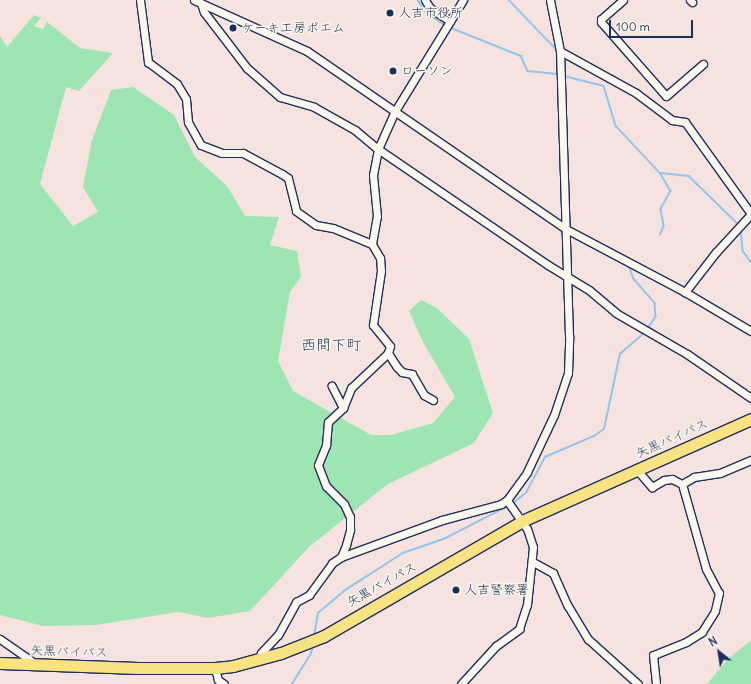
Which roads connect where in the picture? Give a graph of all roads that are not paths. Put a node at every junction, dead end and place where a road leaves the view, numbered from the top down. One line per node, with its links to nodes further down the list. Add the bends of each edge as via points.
1 (140, 0): 13 (street, via 148,62 177,84 186,99 188,122 201,145 222,153 243,153 282,174 288,178 296,211 316,225 332,228)
2 (425, 0): 7 (street, via 430,8)
3 (463, 0): 7 (street)
4 (550, 0): 8 (street)
5 (623, 0): 9 (street, via 601,19 601,22 666,96)
6 (198, 2): 10 (street, via 307,52); 11 (street, via 247,68 280,97 324,111 355,130)
7 (450, 21): 10 (street)
8 (560, 51): 12 (street); 15 (street, via 636,93 672,120 685,122 751,214)
9 (703, 64)
10 (395, 112): 11 (street); 12 (street)
11 (378, 149): 13 (street, via 373,175 377,216); 14 (street)
12 (566, 229): 14 (street); 15 (street)
13 (372, 244): 17 (street, via 380,258 381,271 373,325 390,346)
14 (568, 276): 19 (street, via 646,332 687,354); 26 (street, via 568,373 554,415 535,457)
15 (685, 292): 16 (street)
16 (751, 331)
17 (388, 353): 20 (street, via 402,372 412,374 424,395); 21 (street, via 351,388)
18 (332, 386): 21 (street)
19 (751, 398)
20 (433, 400)
21 (343, 408): 28 (street, via 328,422 326,445 318,465 326,486 344,504 350,517 350,530)
22 (751, 419): 24 (highway, 矢黒バイパス)
23 (751, 460): 25 (street, via 720,473 694,477)
24 (637, 470): 25 (street, via 652,487 664,480 672,479); 27 (highway, 矢黒バイパス)
25 (682, 484): 38 (street, via 706,569 718,593 714,611 702,632 686,642 653,655)
26 (507, 500): 27 (street); 28 (street, via 484,511 442,520)
27 (522, 521): 29 (street, via 530,537); 32 (highway, 矢黒バイパス, via 324,636)
28 (341, 557): 32 (street, via 332,563 309,595 296,602 278,635 261,653)
29 (533, 562): 36 (street, via 527,605 519,629 496,646); 37 (street, via 553,573 568,606 588,639)
30 (0, 639): 31 (street)
31 (30, 660)
32 (259, 660): 34 (highway, 矢黒バイパス)
33 (0, 663): 34 (highway, 矢黒バイパス, via 124,668)
34 (215, 668): 35 (street, via 218,680)
35 (224, 684)
36 (461, 684)
37 (638, 684)
38 (656, 684)

